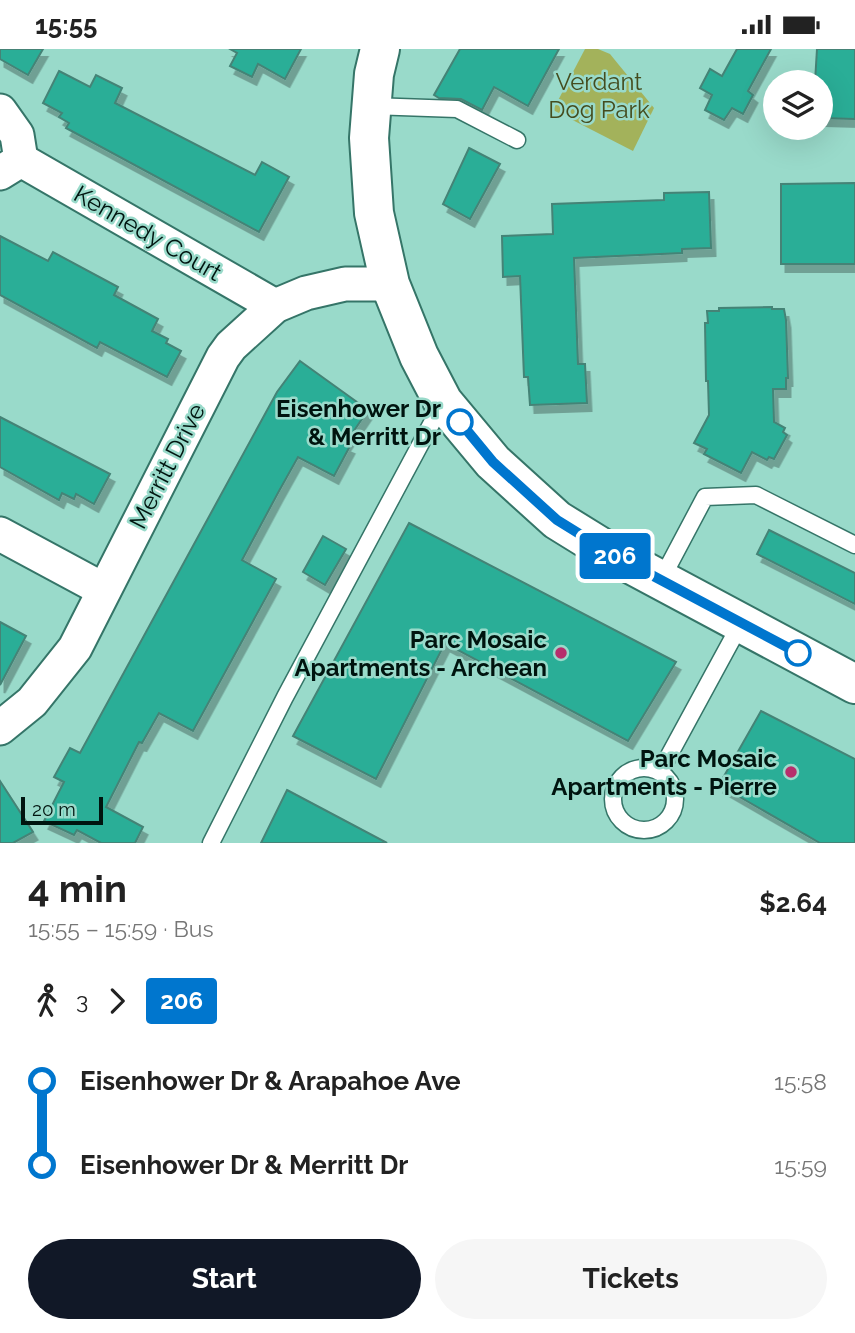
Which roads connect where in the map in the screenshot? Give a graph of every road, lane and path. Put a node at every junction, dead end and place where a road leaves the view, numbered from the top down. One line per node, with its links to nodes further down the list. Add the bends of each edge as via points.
1 (380, 49): 2 (street)
2 (371, 106): 4 (lane, via 457,109); 6 (street, via 374,213)
3 (0, 111): 5 (street, Kennedy Court, via 18,135)
4 (517, 139)
5 (10, 166): 7 (street, Kennedy Court)
6 (390, 284): 7 (street, Merritt Drive, via 345,284); 8 (street)
7 (275, 306): 12 (street, Merritt Drive, via 223,357)
8 (443, 402): 11 (street, via 493,462 557,520); 17 (lane)
9 (0, 534): 12 (street)
10 (855, 545): 11 (lane, via 756,495 705,497)
11 (661, 580): 13 (street)
12 (104, 590): 15 (street, Merritt Drive, via 75,648 32,702)
13 (741, 623): 14 (street); 16 (lane)
14 (855, 684)
15 (0, 728)
16 (660, 772)
17 (211, 843)

